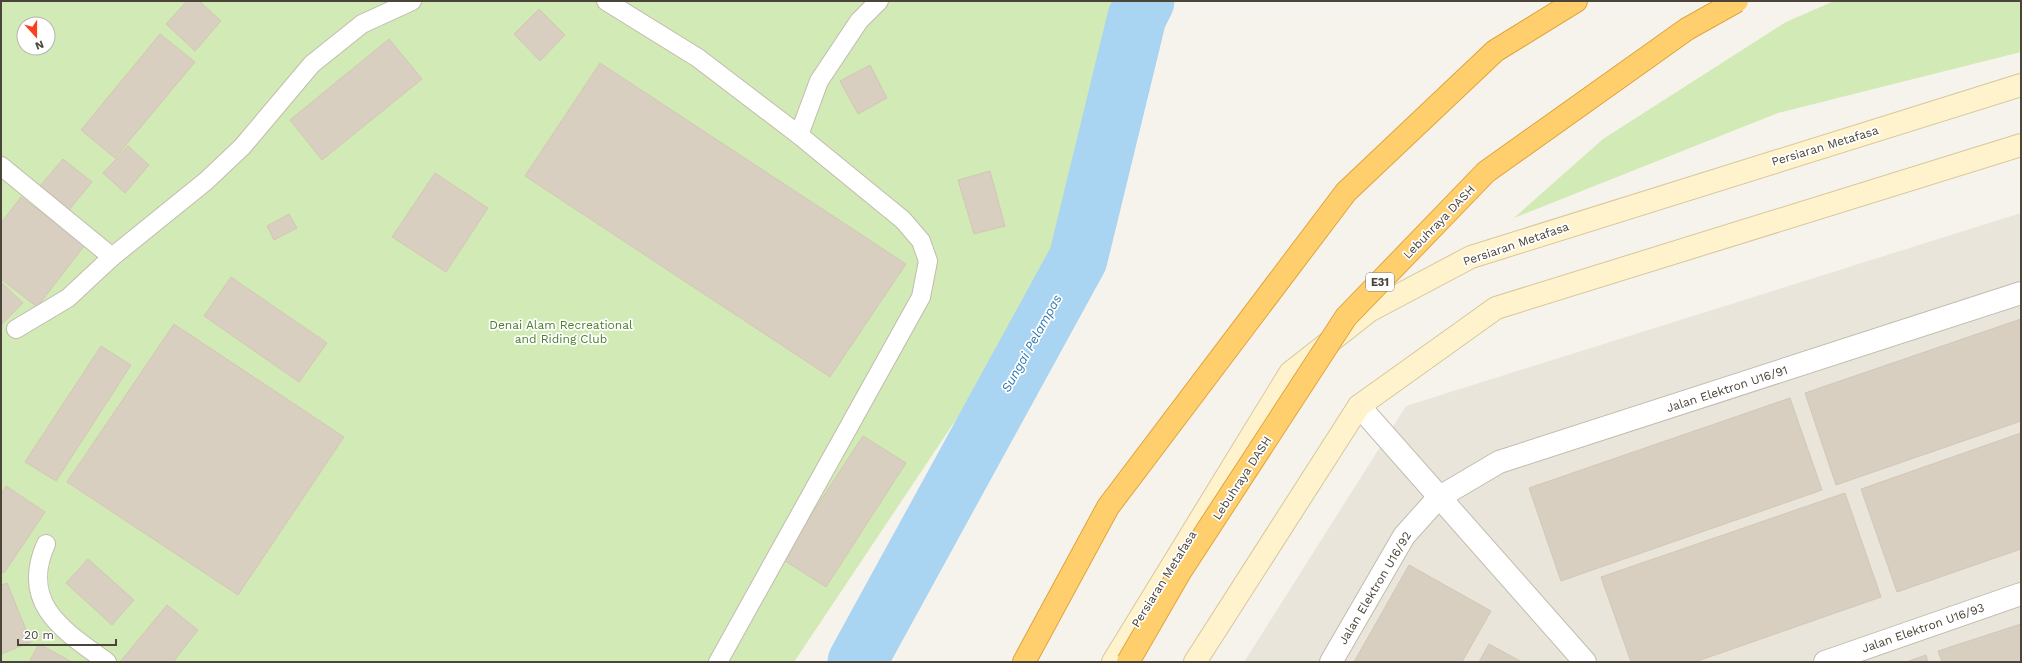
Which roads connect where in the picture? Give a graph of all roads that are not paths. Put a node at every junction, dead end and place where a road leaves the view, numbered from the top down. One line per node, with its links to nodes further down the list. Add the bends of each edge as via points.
1 (412, 1): 10 (lane, via 362,24 312,64 242,147 206,181)
2 (606, 1): 7 (lane, via 698,58)
3 (879, 1): 7 (lane, via 859,21 819,81)
4 (1576, 1): 19 (highway, via 1495,51 1346,192 1108,507)
5 (1738, 1): 21 (highway, Lebuhraya DASH / E31, bridge, via 1687,29 1486,172 1346,317 1180,572)
6 (2021, 85): 20 (street, Persiaran Metafasa, via 1471,257 1369,312 1290,373)
7 (799, 135): 18 (lane, via 903,220 921,241 928,261 921,297)
8 (2021, 145): 13 (street, via 1496,308)
9 (1, 166): 10 (lane)
10 (112, 257): 12 (lane, via 68,298)
11 (2021, 293): 14 (street, Jalan Elektron U16/91, via 1499,462)
12 (16, 329)
13 (1359, 406): 14 (street); 22 (street)
14 (1438, 498): 23 (street, Jalan Elektron U16/92, via 1404,536); 24 (street)
15 (46, 544): 17 (lane, via 38,561 36,576 42,603 48,613 76,640)
16 (2021, 594): 25 (street, Jalan Elektron U16/93)
17 (107, 662)
18 (718, 662)
19 (1024, 662)
20 (1113, 662)
21 (1128, 662)
22 (1195, 662)
23 (1330, 662)
24 (1585, 662)
25 (1825, 662)

